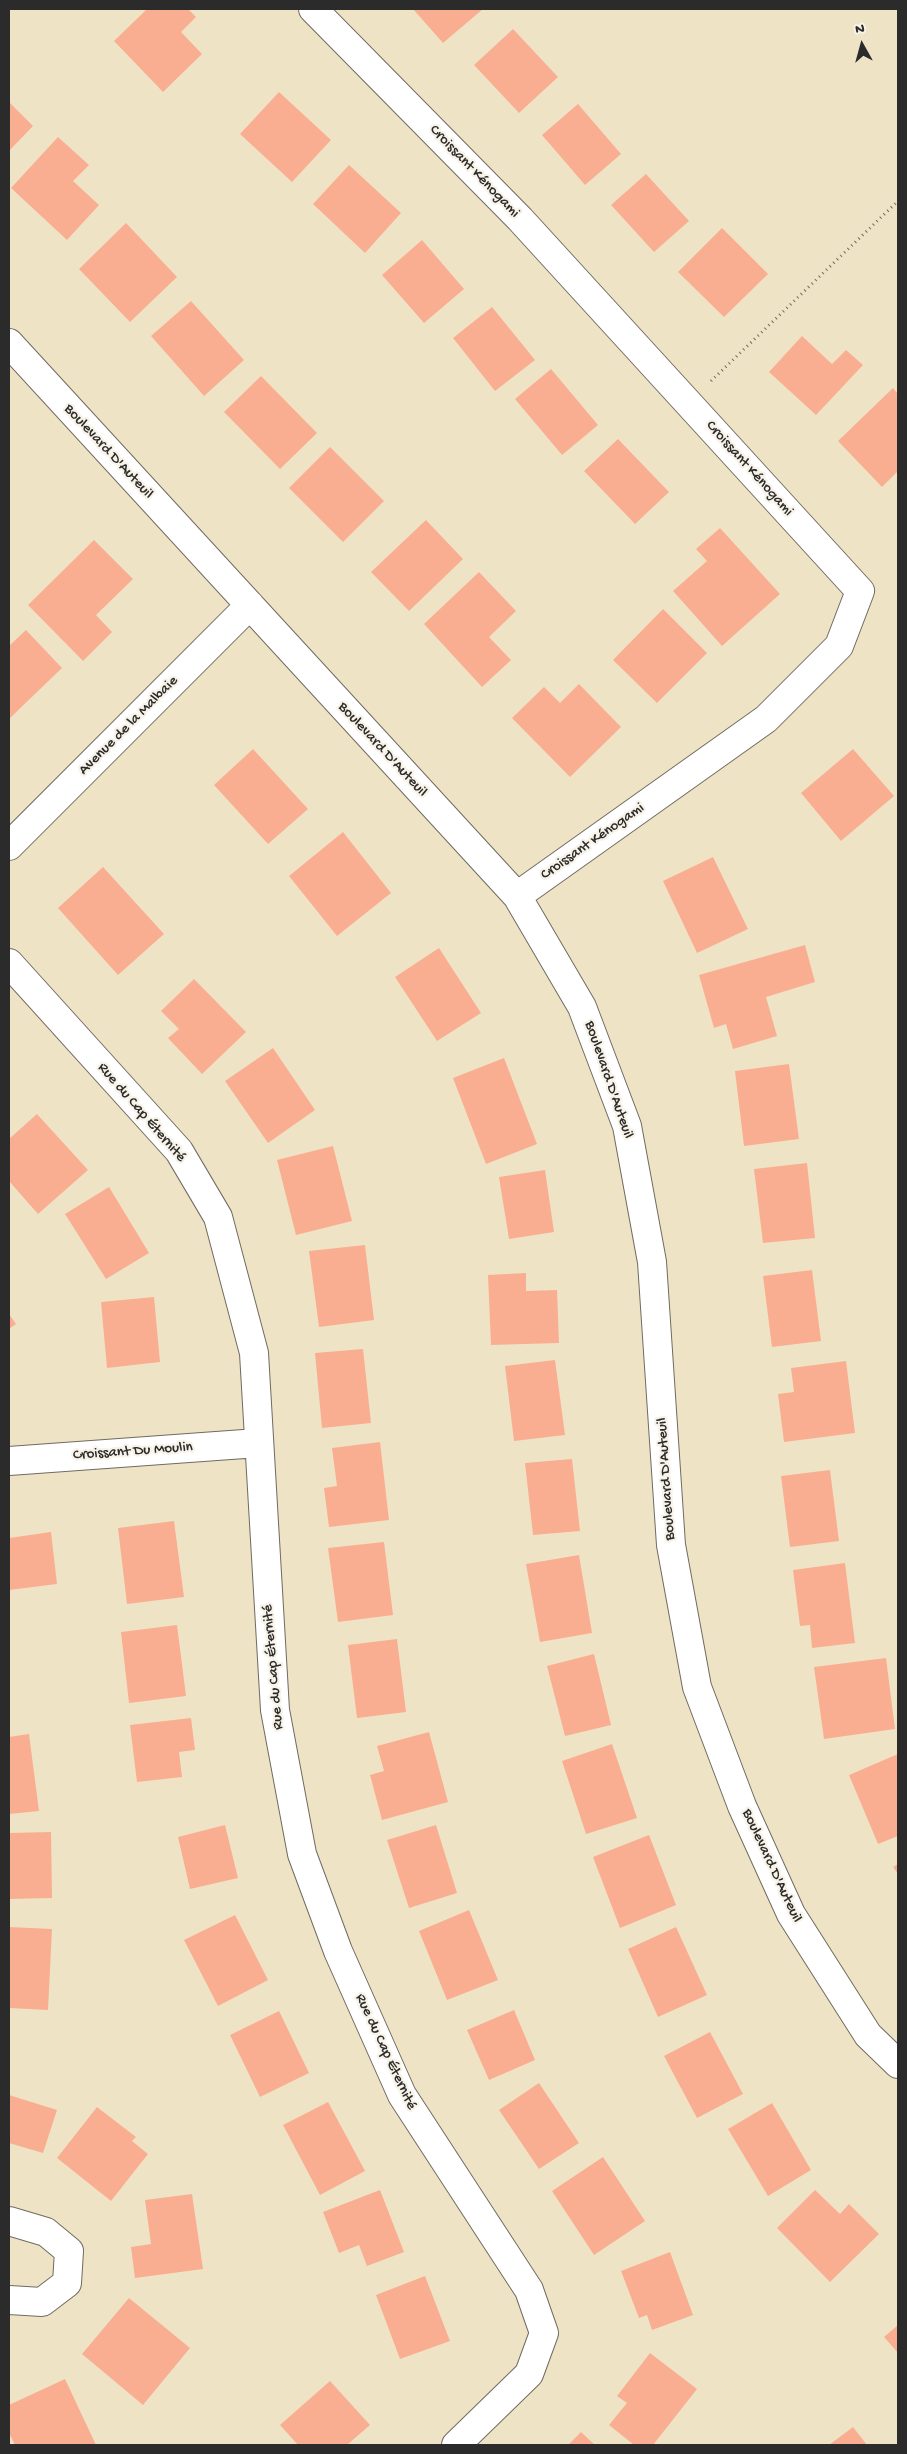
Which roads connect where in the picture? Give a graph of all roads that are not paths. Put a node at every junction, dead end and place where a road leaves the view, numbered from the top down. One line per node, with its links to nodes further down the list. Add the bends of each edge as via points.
1 (313, 9): 5 (street, Croissant Kénogami, via 520,219 860,590 839,646 766,719)
2 (9, 343): 3 (street, Boulevard D'Auteuil)
3 (250, 605): 4 (street, Avenue de la Malbaie); 5 (street, Boulevard D'Auteuil)
4 (9, 846)
5 (516, 896): 9 (street, Boulevard D'Auteuil, via 582,1007 627,1126 652,1262 671,1545 697,1687 742,1806 791,1914 868,2035)
6 (9, 963): 7 (street, Rue du Cap Éternité, via 179,1151 218,1217 254,1353)
7 (258, 1443): 8 (street, Croissant Du Moulin); 12 (street, Rue du Cap Éternité, via 275,1710 302,1854 338,1951 402,2095 529,2290 544,2333 529,2374)
8 (9, 1461)
9 (898, 2064)
10 (9, 2221): 11 (street, via 46,2232 69,2250 67,2283 42,2302)
11 (9, 2300)
12 (456, 2445)

